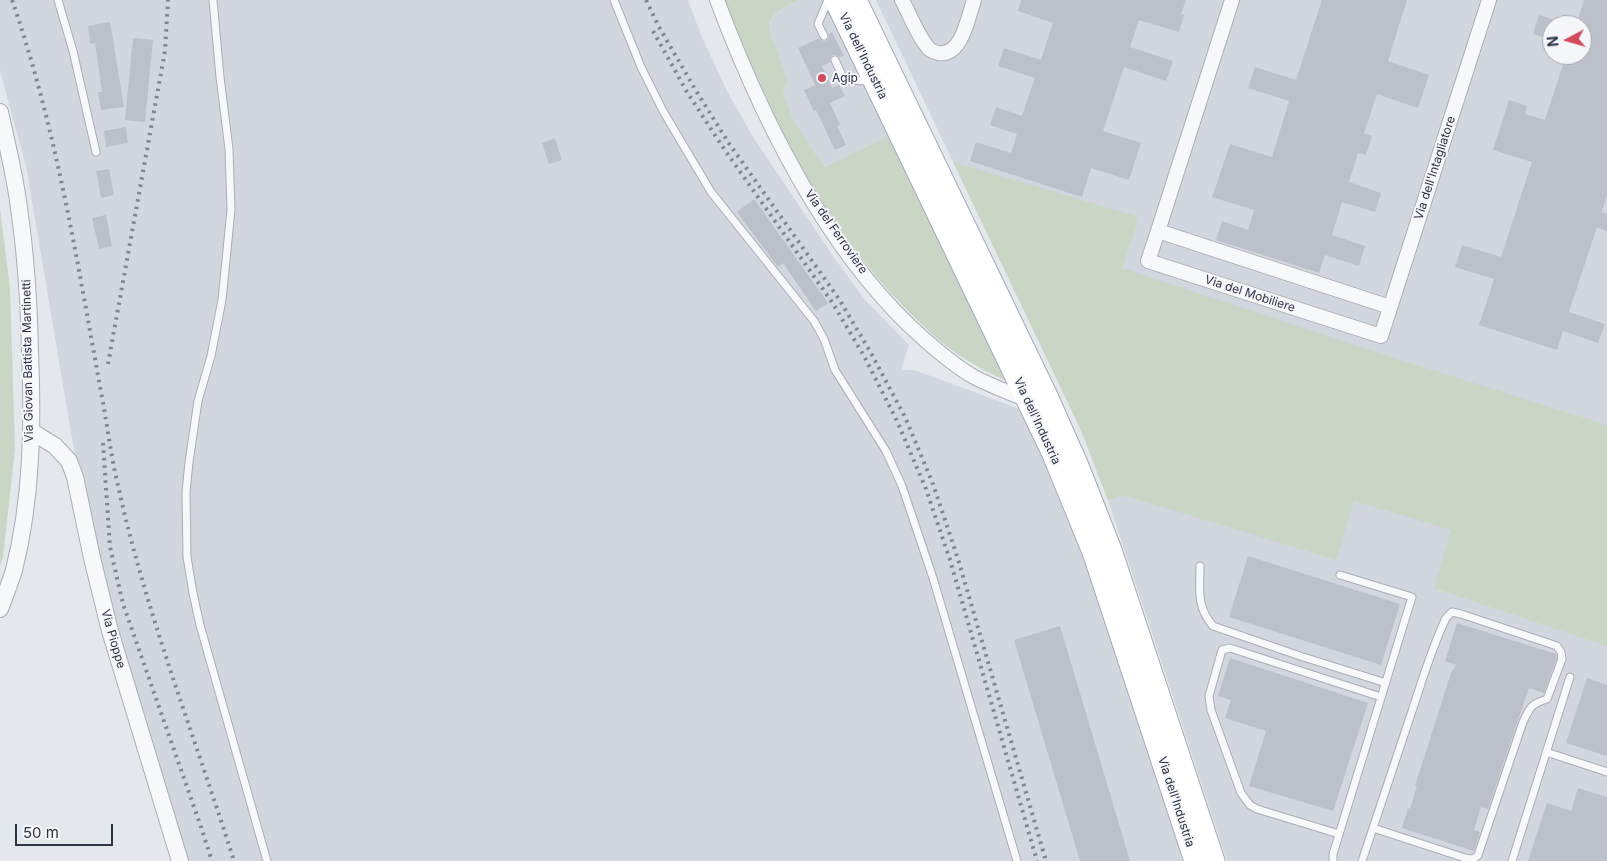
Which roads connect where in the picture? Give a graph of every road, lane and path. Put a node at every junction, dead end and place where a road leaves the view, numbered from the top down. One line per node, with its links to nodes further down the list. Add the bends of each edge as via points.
1 (58, 0): 16 (lane)
2 (213, 0): 34 (lane, via 229,149 231,210 222,300 198,401 189,462 187,556 205,642)
3 (614, 0): 35 (lane, via 641,67 692,162 716,198 814,321 835,370 886,451 902,486 933,578)
4 (717, 0): 20 (street, Via del Ferroviere, via 735,48 788,161 850,257 908,324 942,354 973,377)
5 (828, 0): 12 (lane, via 818,24)
6 (835, 0): 14 (main road, Via dell'Industria)
7 (856, 0): 32 (main road, Via dell'Industria, via 1078,466 1111,550)
8 (902, 0): 9 (street, via 926,47 945,54 958,45)
9 (974, 0)
10 (1232, 0): 17 (street, Via del Mobiliere)
11 (1489, 0): 18 (street, Via dell'Intagliatore)
12 (824, 36)
13 (835, 60): 14 (lane, via 844,80)
14 (875, 81): 20 (main road, Via dell'Industria)
15 (0, 112): 21 (street, Via Giovan Battista Martinetti, via 12,163 26,266)
16 (96, 152)
17 (1158, 231): 18 (street); 19 (street, Via del Mobiliere, via 1148,261)
18 (1390, 307): 19 (street, Via dell'Intagliatore)
19 (1381, 336)
20 (1029, 401): 36 (main road, Via dell'Industria, via 1093,552)
21 (31, 431): 24 (street, Via Giovan Battista Martinetti, via 29,484 22,533); 33 (street, Via Pioppe, via 55,446 69,461 75,477 110,630)
22 (1200, 566): 26 (lane, via 1200,604 1213,626)
23 (1340, 575): 26 (lane, via 1412,597)
24 (0, 609)
25 (1570, 677): 28 (lane)
26 (1386, 682): 27 (lane)
27 (1381, 697): 31 (lane); 31 (lane, via 1230,648 1222,650 1218,662 1209,696 1211,710 1241,793 1257,809)
28 (1546, 752): 29 (lane); 40 (lane)
29 (1607, 772)
30 (1373, 828): 30 (lane, via 1420,688 1446,618 1452,612 1557,646 1562,659 1554,683 1547,699 1530,707 1523,722 1476,858 1464,858); 39 (lane)
31 (1339, 834): 38 (lane)
32 (1211, 852): 37 (street)
33 (180, 861)
34 (267, 861)
35 (1017, 861)
36 (1195, 861)
37 (1225, 861)
38 (1333, 861)
39 (1362, 861)
40 (1512, 861)

